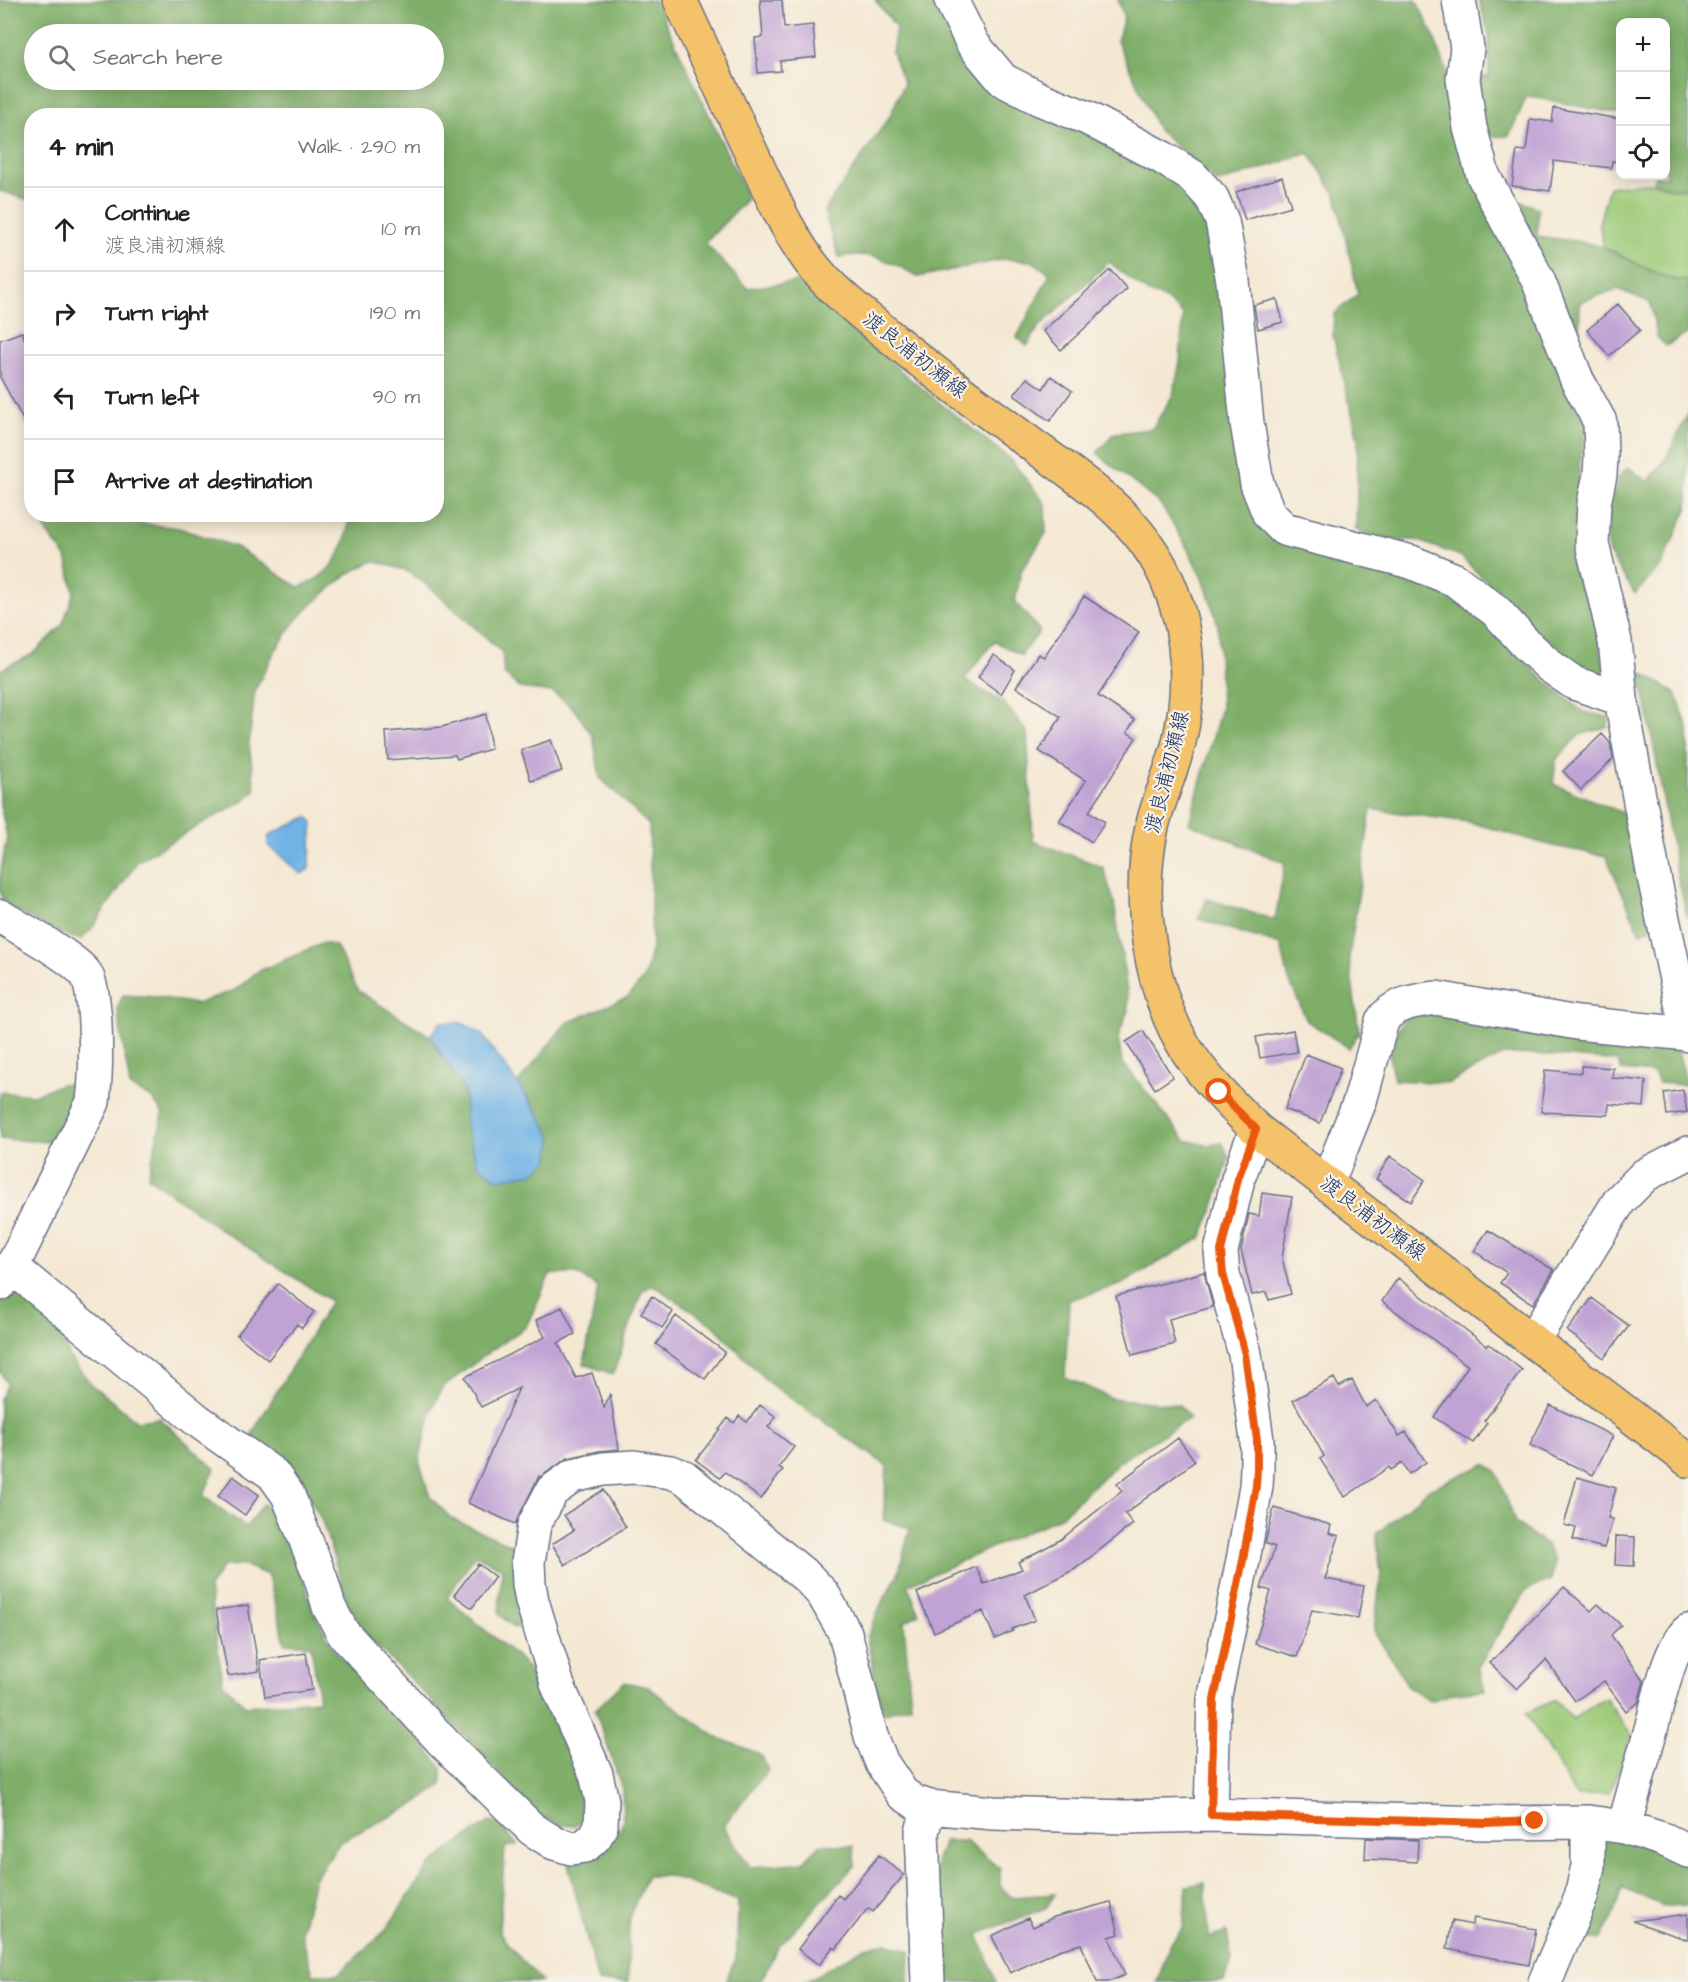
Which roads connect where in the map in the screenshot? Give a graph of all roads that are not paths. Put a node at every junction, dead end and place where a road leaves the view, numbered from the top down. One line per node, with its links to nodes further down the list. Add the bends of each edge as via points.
1 (680, 0): 7 (main road, 渡良浦初瀬線, via 776,204 823,278 920,362 1093,489 1127,519 1154,551 1182,622 1186,692 1179,741 1147,854 1144,892 1154,964 1165,1005 1187,1051 1219,1092)
2 (951, 0): 4 (street, via 973,44 1003,80 1163,158 1192,176 1212,198 1222,221 1233,281 1257,484 1269,514 1284,529 1412,562 1455,580 1496,611 1551,667 1574,683)
3 (1458, 0): 4 (street, via 1467,48 1463,79 1470,128 1483,176 1538,280 1577,380 1600,422 1600,475 1592,543 1615,641)
4 (1621, 699): 6 (street)
5 (0, 916): 10 (street, via 86,974 91,987 96,1076 93,1102)
6 (1688, 1035): 9 (street, via 1577,1023 1436,998 1389,1011 1382,1021 1360,1101)
7 (1256, 1129): 9 (main road, 渡良浦初瀬線); 15 (street, via 1238,1179 1221,1251 1223,1274 1245,1354 1257,1468 1243,1560 1214,1700)
8 (1688, 1153): 11 (street, via 1645,1175 1620,1200)
9 (1327, 1184): 11 (main road, 渡良浦初瀬線)
10 (6, 1276): 14 (street, via 273,1474 288,1495 329,1607 343,1633 444,1743 532,1829 554,1843 571,1848 585,1846 601,1826 602,1801 596,1774 558,1686 540,1629 529,1584 530,1545 534,1525 552,1491 573,1476 603,1469 655,1469 684,1478 808,1578 823,1594 845,1633 882,1763 902,1793)
11 (1533, 1340): 12 (main road, 渡良浦初瀬線)
12 (1688, 1460)
13 (1688, 1630): 17 (street, via 1672,1656 1662,1686)
14 (929, 1807): 15 (street, via 1125,1817); 19 (street, via 922,1832)
15 (1211, 1815): 16 (street)
16 (1588, 1822): 17 (street); 20 (street, via 1588,1866 1581,1897)
17 (1624, 1827): 18 (street)
18 (1688, 1851)
19 (928, 1982)
20 (1545, 1982)

